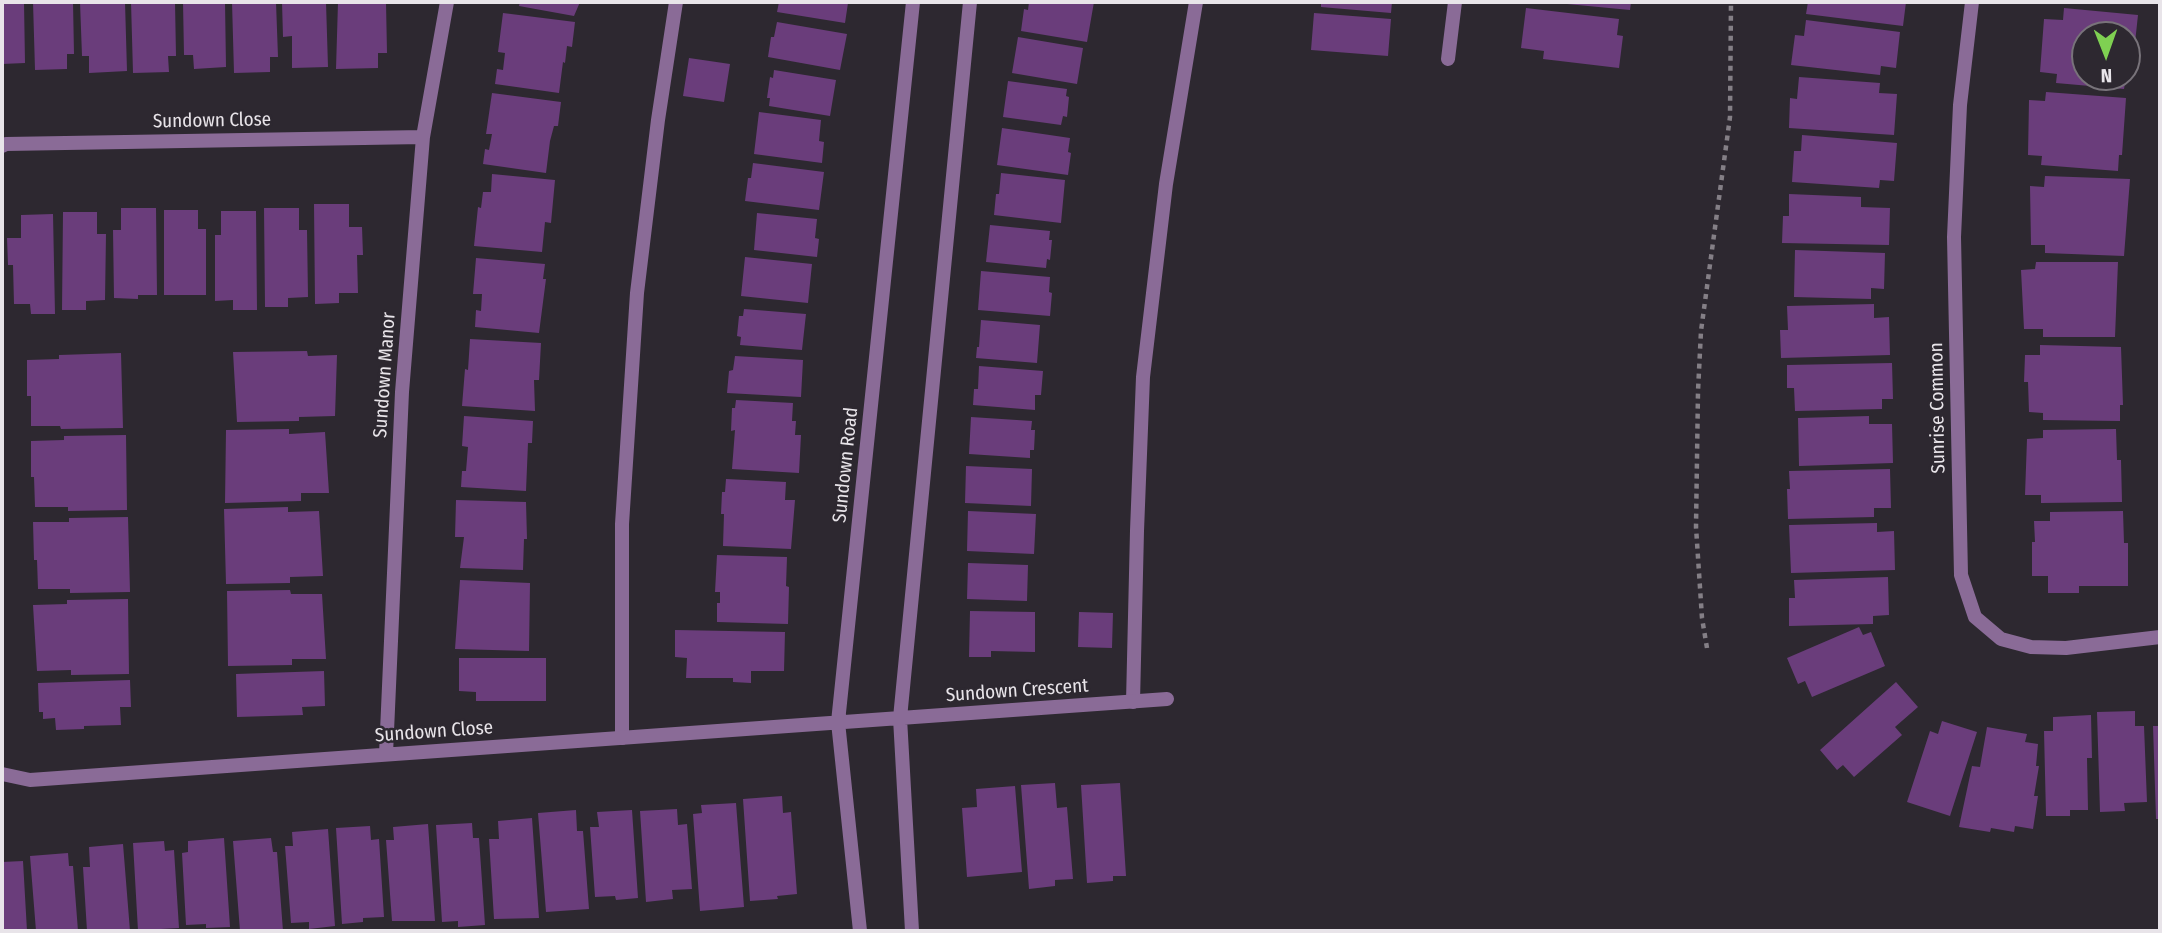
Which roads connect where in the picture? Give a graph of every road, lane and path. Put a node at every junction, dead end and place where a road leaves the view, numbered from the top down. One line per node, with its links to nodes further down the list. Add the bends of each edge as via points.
1 (447, 2): 10 (street, Sundown Manor)
2 (676, 2): 19 (street, via 636,293 622,524)
3 (913, 2): 18 (street, Sundown Road)
4 (970, 2): 16 (street)
5 (1196, 2): 15 (street, via 1166,184 1143,377)
6 (1455, 2): 9 (street)
7 (1731, 2): 13 (path, via 1730,117 1701,331 1698,391 1696,527)
8 (1972, 2): 12 (street, Sunrise Common, via 1960,104 1954,237 1961,575 1975,617 2001,639 2031,647 2066,648)
9 (1448, 59)
10 (423, 136): 11 (street, Sundown Close); 20 (street, Sundown Manor, via 402,392)
11 (2, 146)
12 (2160, 637)
13 (1707, 648)
14 (1167, 699): 15 (street, Sundown Crescent)
15 (1133, 702): 16 (street, Sundown Crescent)
16 (901, 718): 17 (street, Sundown Crescent); 23 (street)
17 (869, 721): 18 (street, Sundown Close)
18 (838, 722): 19 (street, Sundown Close); 22 (street, Sundown Road)
19 (622, 737): 20 (street, Sundown Close)
20 (386, 754): 21 (street, Sundown Close, via 30,780)
21 (2, 774)
22 (859, 931)
23 (912, 931)

